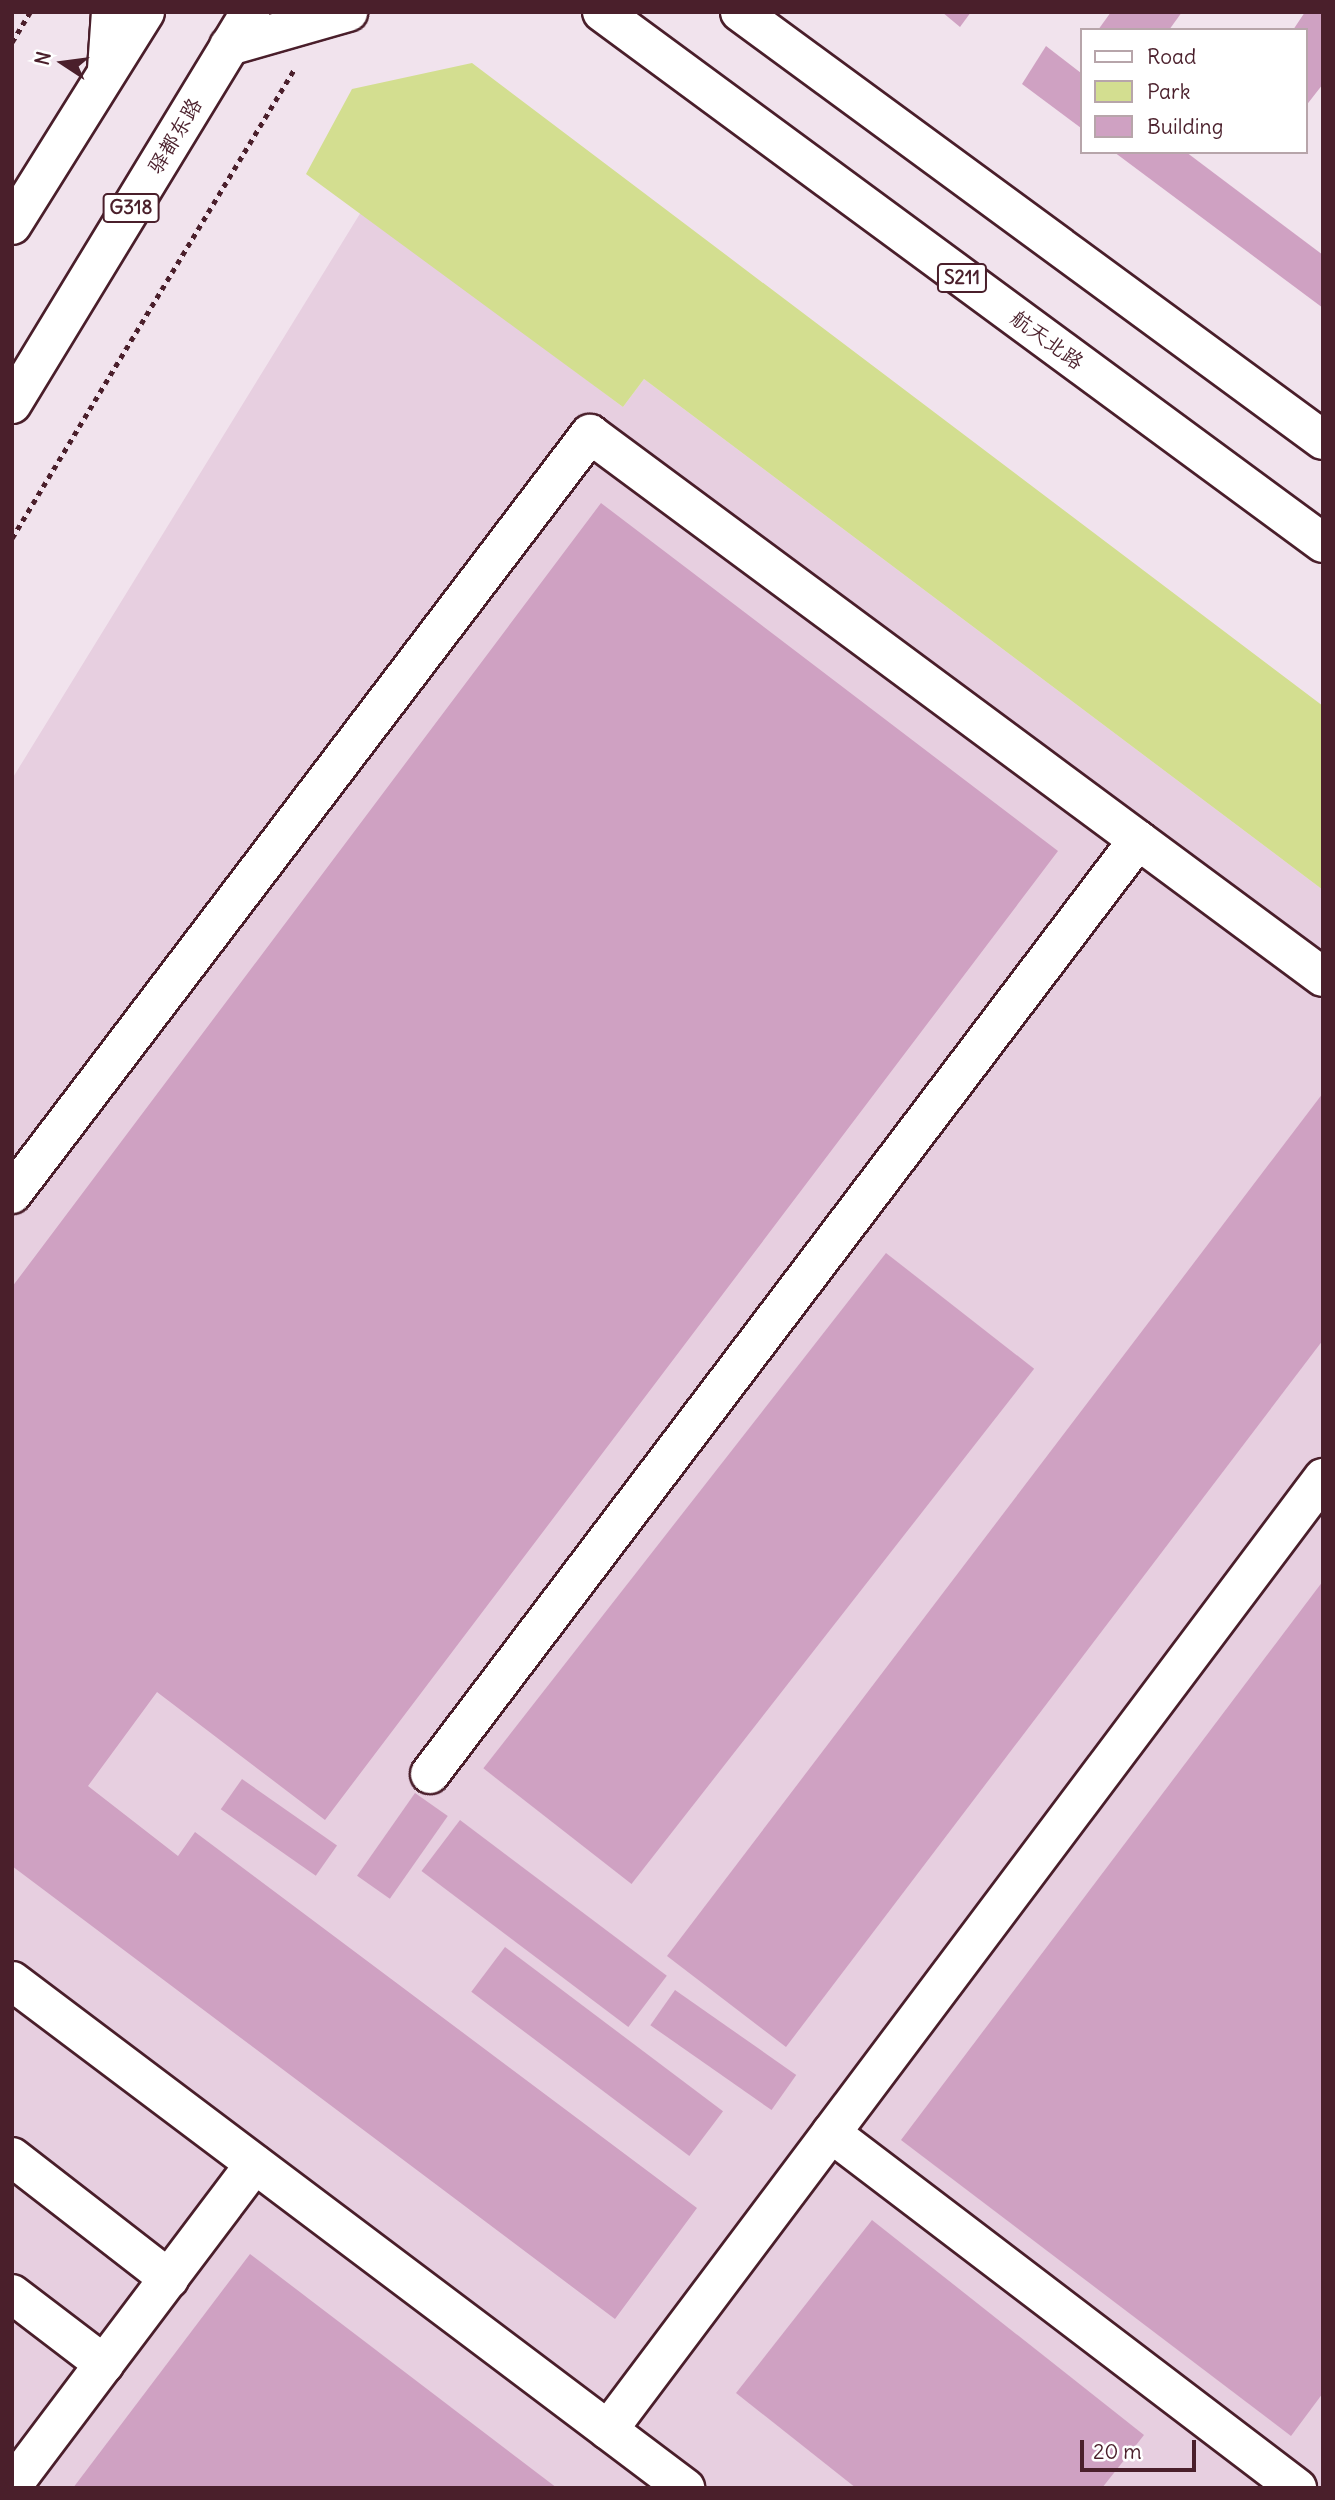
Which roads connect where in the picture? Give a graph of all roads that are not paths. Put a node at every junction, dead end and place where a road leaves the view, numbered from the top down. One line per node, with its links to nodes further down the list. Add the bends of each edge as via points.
1 (111, 12): 8 (main road)
2 (145, 12): 8 (main road)
3 (250, 12): 7 (main road, 驿都东路 / G318)
4 (602, 12): 12 (main road, 航天北路 / S211)
5 (740, 12): 11 (main road)
6 (336, 15): 7 (main road)
7 (229, 46): 10 (main road, 驿都东路 / G318)
8 (107, 69): 9 (main road)
9 (12, 225)
10 (12, 404)
11 (1323, 440)
12 (1323, 543)
13 (1138, 840): 14 (main road); 15 (main road, via 590,434); 17 (main road)
14 (1323, 977)
15 (12, 1194)
16 (1323, 1478): 19 (main road)
17 (430, 1774)
18 (14, 1985): 21 (main road)
19 (831, 2133): 25 (main road); 28 (main road)
20 (12, 2157): 22 (main road)
21 (255, 2164): 22 (main road); 25 (main road)
22 (169, 2279): 24 (main road)
23 (12, 2294): 24 (main road)
24 (104, 2364): 26 (main road)
25 (608, 2430): 27 (main road)
26 (12, 2486)
27 (685, 2488)
28 (1297, 2488)

